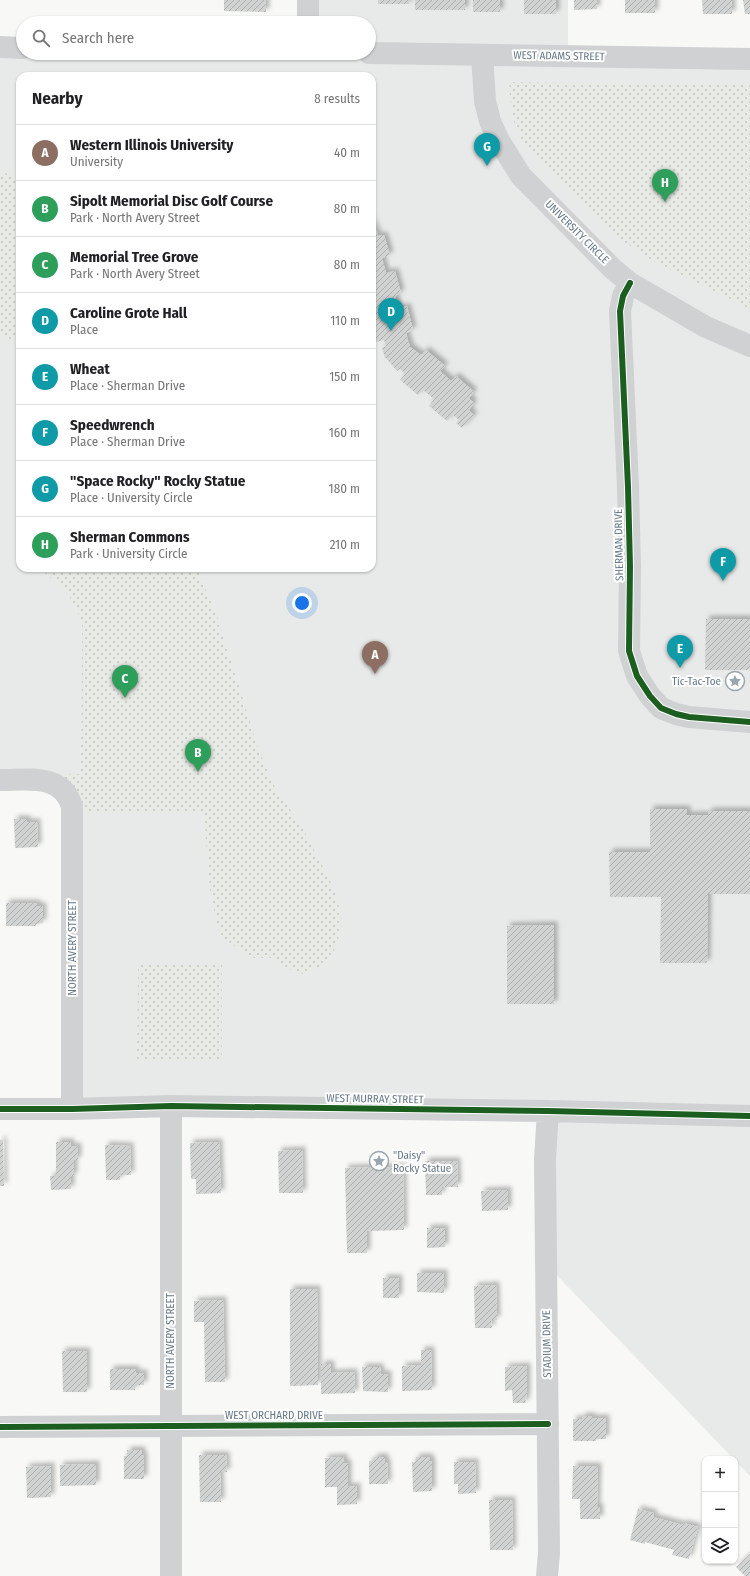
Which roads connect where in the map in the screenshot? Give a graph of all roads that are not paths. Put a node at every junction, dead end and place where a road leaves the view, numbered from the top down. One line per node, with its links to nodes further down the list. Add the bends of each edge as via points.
1 (308, 0): 2 (street)
2 (308, 16)
3 (0, 47): 4 (street)
4 (16, 48)
5 (376, 53): 6 (street, WEST ADAMS STREET)
6 (482, 54): 7 (street, WEST ADAMS STREET); 8 (street, UNIVERSITY CIRCLE, via 485,101 490,121 521,176)
7 (750, 59)
8 (630, 283): 9 (street, UNIVERSITY CIRCLE, via 706,327); 10 (street, SHERMAN DRIVE, via 623,296 620,311 628,473 629,651 637,676 650,696 662,708 676,714)
9 (750, 346)
10 (750, 722)
11 (0, 780): 14 (street, NORTH AVERY STREET, via 42,780 56,785 63,789 72,807)
12 (171, 1106): 14 (street, WEST MURRAY STREET); 15 (street, WEST MURRAY STREET); 19 (street, NORTH AVERY STREET)
13 (0, 1109): 14 (street, WEST MURRAY STREET)
14 (72, 1109)
15 (548, 1111): 16 (street, WEST MURRAY STREET); 17 (street, STADIUM DRIVE, via 545,1159)
16 (750, 1116)
17 (548, 1424): 19 (street, WEST ORCHARD DRIVE); 21 (street, STADIUM DRIVE)
18 (0, 1426): 19 (street, WEST ORCHARD DRIVE)
19 (170, 1426): 20 (street, NORTH AVERY STREET)
20 (171, 1576)
21 (547, 1576)

